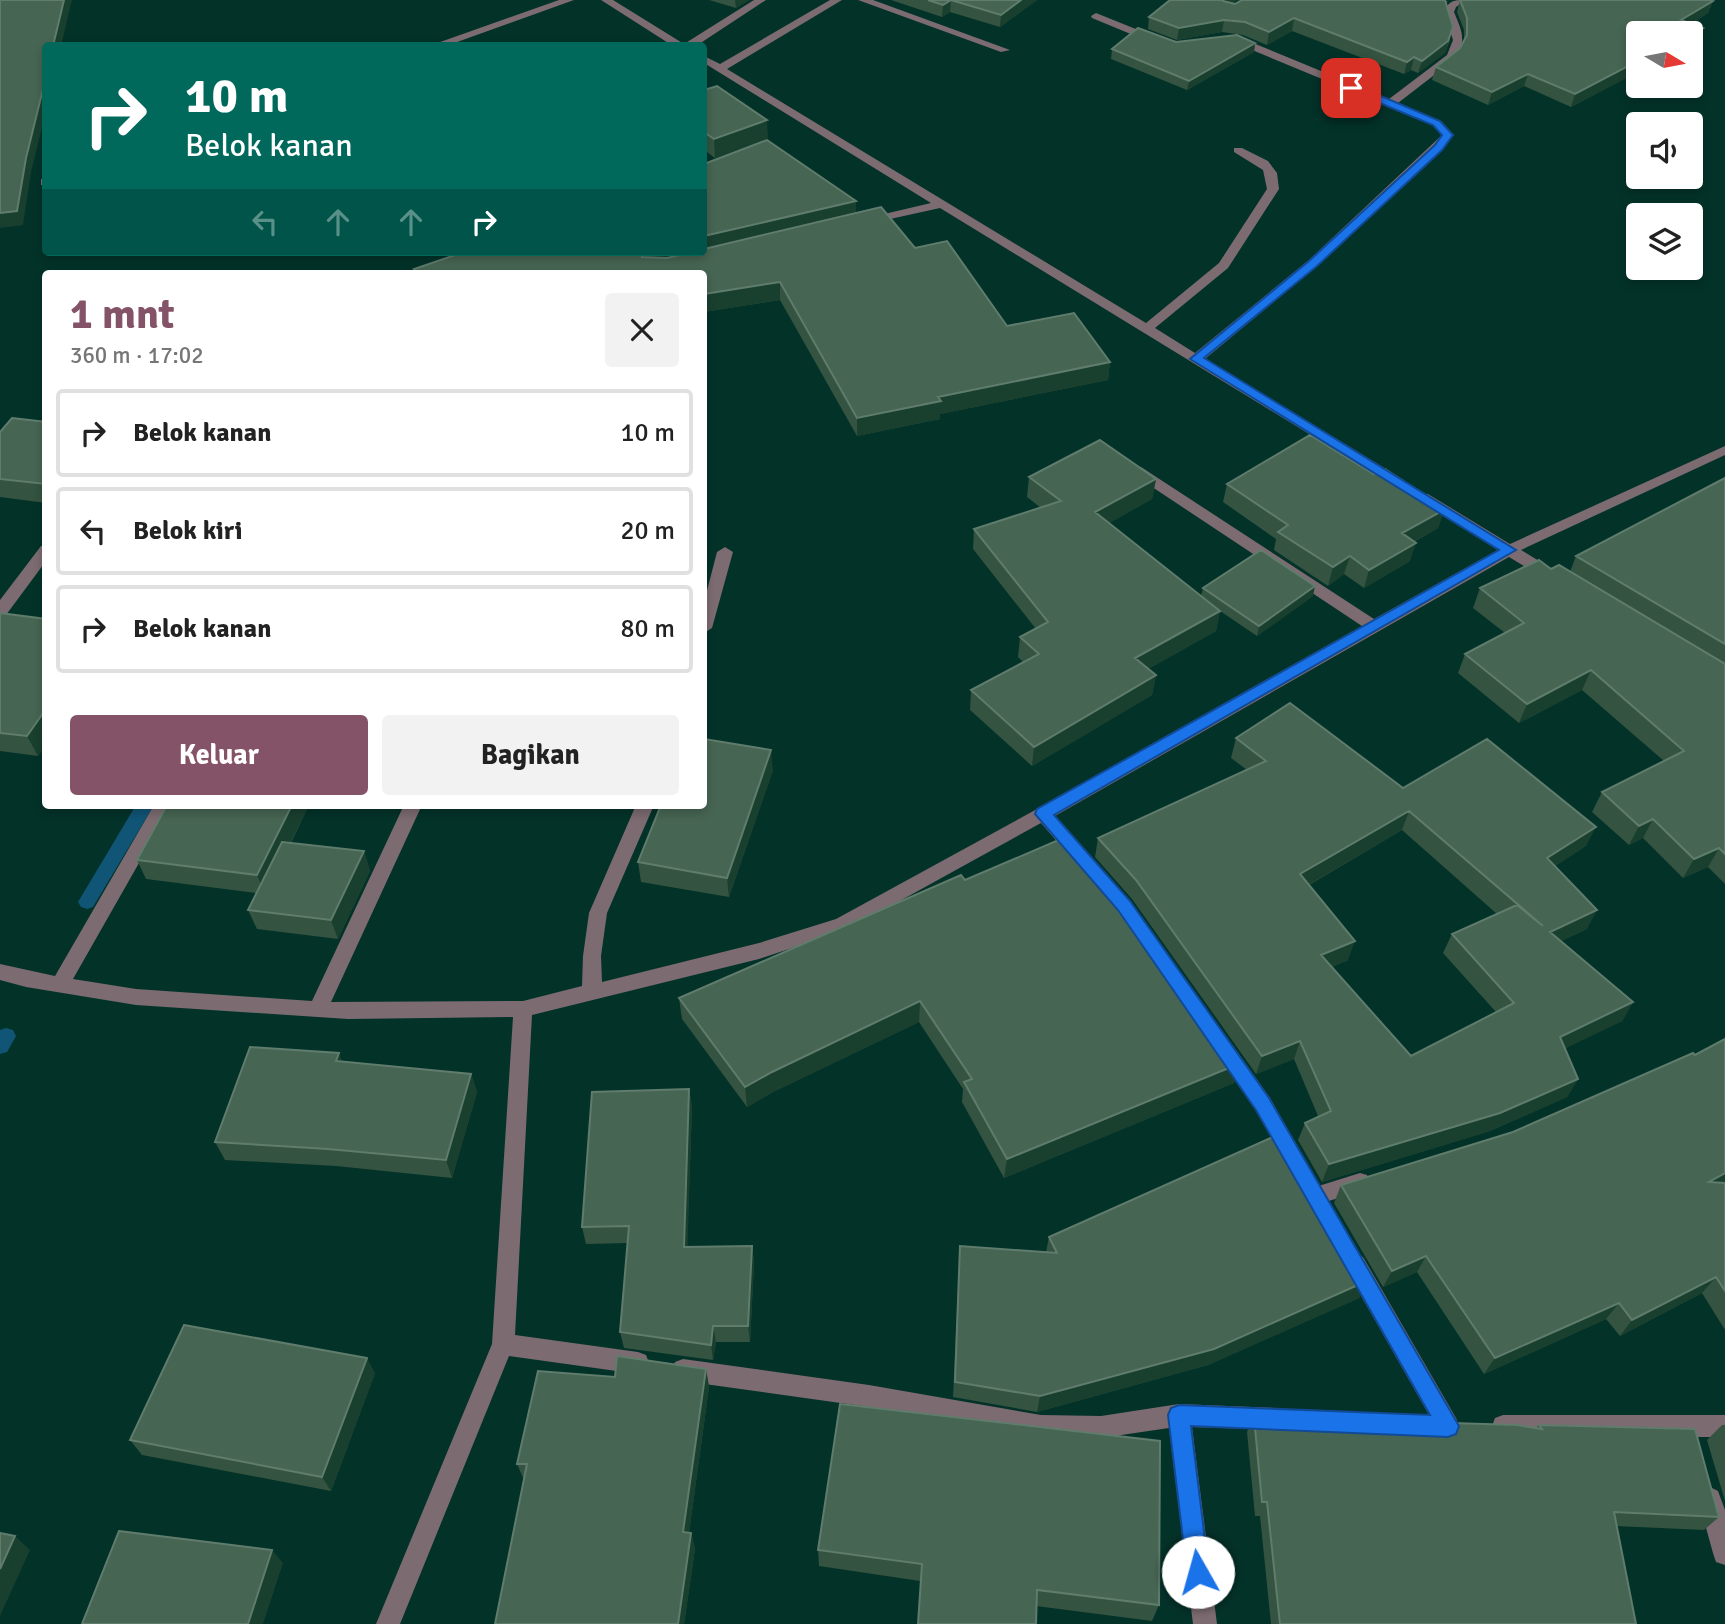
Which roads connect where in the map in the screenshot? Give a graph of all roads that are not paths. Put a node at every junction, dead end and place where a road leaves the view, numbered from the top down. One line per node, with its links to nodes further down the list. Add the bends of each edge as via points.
1 (569, 0): 9 (street)
2 (606, 0): 10 (street)
3 (761, 0): 11 (street)
4 (837, 0): 15 (street)
5 (863, 0): 13 (street)
6 (1461, 0): 16 (street, via 1449,12 1459,47)
7 (1096, 16): 12 (street)
8 (1215, 38): 16 (street, via 1238,39)
9 (446, 42)
10 (674, 42)
11 (694, 42)
12 (1169, 44)
13 (1005, 50)
14 (707, 61): 15 (street)
15 (719, 69): 18 (street)
16 (1391, 103): 21 (street, via 1437,123 1448,135 1313,263)
17 (1238, 150): 20 (street, via 1269,167 1273,189 1224,265)
18 (942, 204): 19 (street); 20 (street)
19 (850, 226)
20 (1147, 328): 21 (street)
21 (1196, 359): 24 (street)
22 (1725, 450): 24 (street)
23 (1128, 464): 30 (street)
24 (1509, 550): 27 (street); 30 (street)
25 (725, 552): 29 (street)
26 (42, 555): 28 (street)
27 (1566, 584)
28 (0, 611)
29 (707, 617)
30 (1373, 626): 34 (street)
31 (161, 809): 37 (street)
32 (411, 809): 39 (street)
33 (643, 809): 38 (street, via 598,913)
34 (1043, 814): 35 (street); 38 (street, via 842,924 759,951)
35 (1097, 875)
36 (0, 972): 37 (street)
37 (60, 985): 39 (street, via 136,997)
38 (592, 992): 40 (street)
39 (317, 1009): 40 (street)
40 (523, 1009): 46 (street)
41 (1216, 1038): 43 (street, via 1262,1104)
42 (1380, 1177): 43 (street)
43 (1309, 1185): 44 (street)
44 (1329, 1218)
45 (1349, 1252): 50 (street)
46 (503, 1344): 47 (street, via 869,1396 1041,1426 1101,1427); 56 (street)
47 (1179, 1415): 48 (street); 57 (street)
48 (1300, 1420)
49 (1421, 1425): 50 (street)
50 (1448, 1426): 51 (street)
51 (1689, 1426): 52 (street); 53 (street)
52 (1725, 1426)
53 (1696, 1451)
54 (1703, 1476): 55 (street)
55 (1725, 1553)
56 (388, 1624)
57 (1205, 1624)

